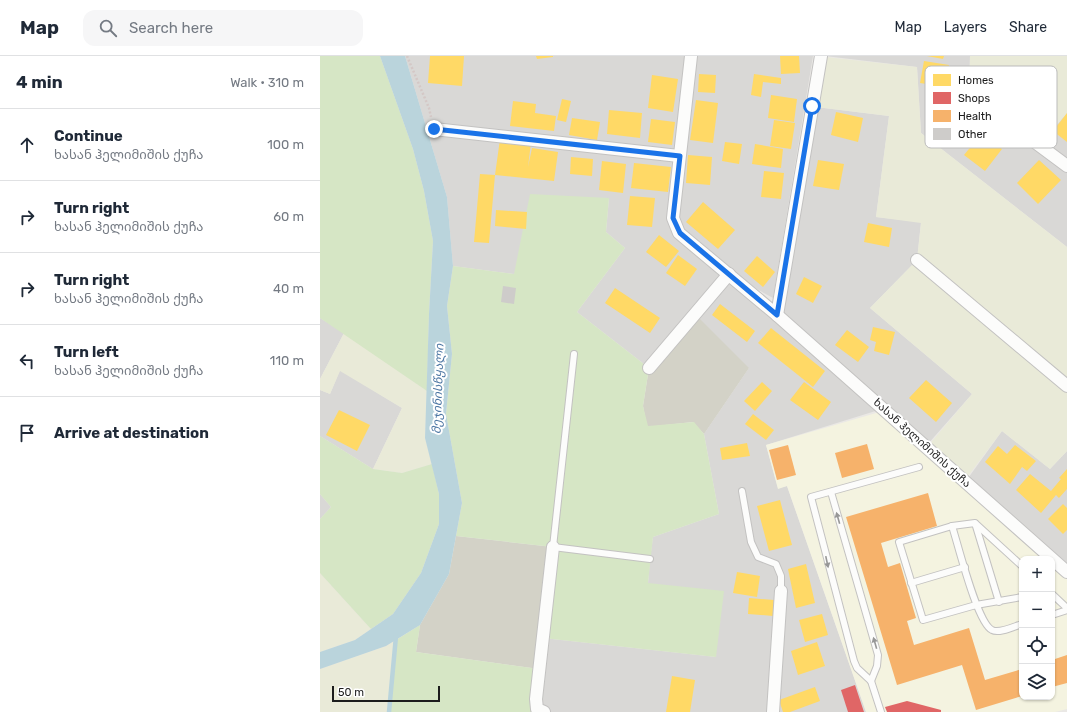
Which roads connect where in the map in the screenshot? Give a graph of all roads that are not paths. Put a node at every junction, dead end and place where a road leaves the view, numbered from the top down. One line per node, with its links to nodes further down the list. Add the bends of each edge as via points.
1 (691, 56): 5 (street, ხასან ჰელიმიშის ქუჩა)
2 (821, 56): 9 (street)
3 (434, 129): 5 (street)
4 (1043, 148): 6 (street)
5 (680, 156): 8 (street, ხასან ჰელიმიშის ქუჩა, via 673,218 680,233)
6 (1067, 166)
7 (917, 260): 12 (street)
8 (729, 274): 9 (street, ხასან ჰელიმიშის ქუჩა); 11 (street)
9 (777, 315): 22 (street, ხასან ჰელიმიშის ქუჩა)
10 (574, 354): 18 (lane)
11 (649, 368)
12 (1067, 386)
13 (919, 467): 15 (lane)
14 (742, 491): 24 (lane, via 751,542 758,556 776,564 781,576)
15 (831, 492): 32 (lane, one-way to 15, via 878,655); 32 (lane, one-way to 32, via 811,497 854,661)
16 (975, 523): 17 (lane); 20 (lane); 27 (lane)
17 (952, 526): 21 (lane); 23 (lane, via 899,542)
18 (553, 547): 19 (lane); 33 (street, via 536,699 537,709)
19 (650, 559)
20 (1019, 563)
21 (965, 567): 23 (lane); 28 (lane)
22 (1067, 572)
23 (911, 583): 28 (lane, via 923,620)
24 (781, 591): 34 (street)
25 (1055, 597): 29 (lane)
26 (1019, 598): 27 (lane)
27 (999, 602): 28 (lane)
28 (976, 605): 31 (lane, via 992,630 998,631)
29 (1067, 609): 30 (lane)
30 (1055, 614)
31 (1019, 625)
32 (871, 681): 35 (lane)
33 (544, 712)
34 (773, 712)
35 (881, 712)

